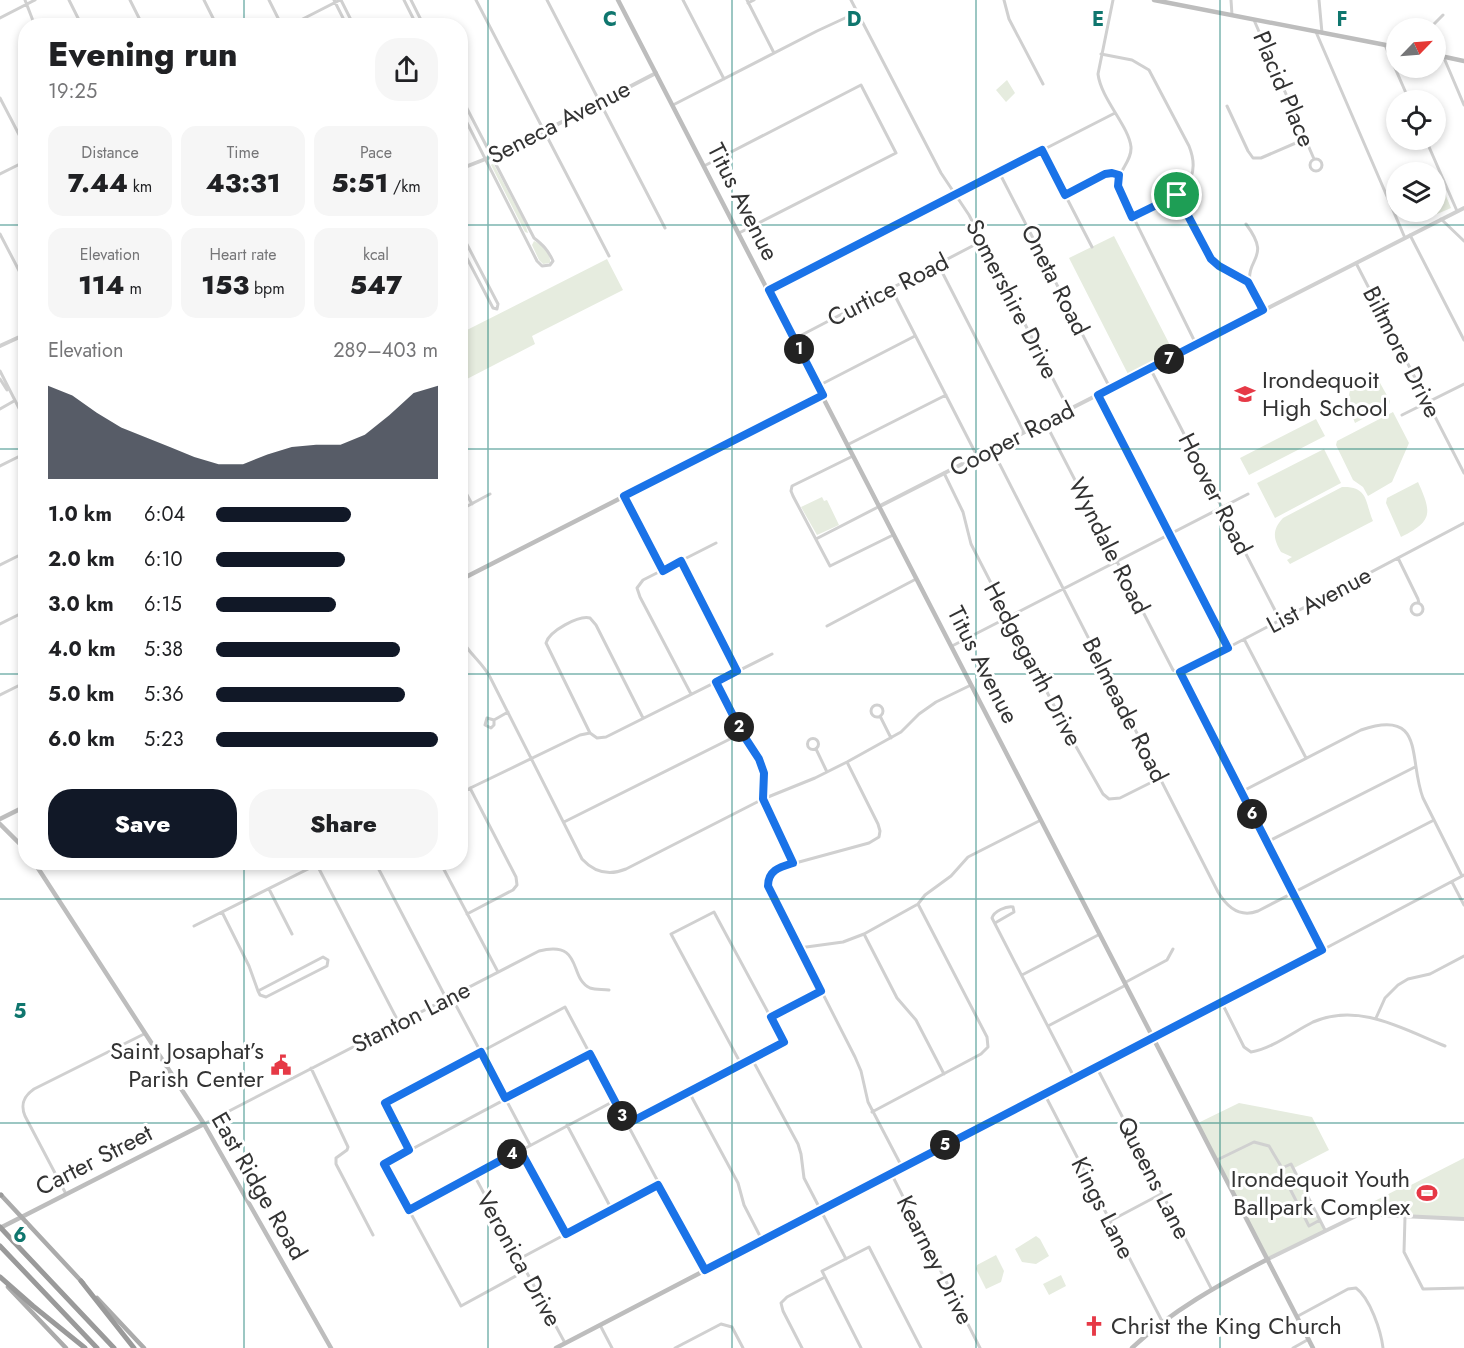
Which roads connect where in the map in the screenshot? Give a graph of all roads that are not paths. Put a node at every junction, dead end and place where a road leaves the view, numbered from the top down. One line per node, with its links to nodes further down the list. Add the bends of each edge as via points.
1 (35, 0): 22 (street)
2 (69, 0): 29 (street)
3 (130, 0): 30 (street)
4 (204, 0): 31 (street)
5 (269, 0): 32 (street)
6 (340, 0): 20 (street); 35 (street)
7 (404, 0): 36 (street)
8 (411, 0): 37 (street)
9 (476, 0): 59 (street)
10 (547, 0): 52 (street)
11 (618, 0): 47 (main road, Titus Avenue)
12 (683, 0): 48 (street)
13 (754, 0): 21 (street)
14 (851, 0): 24 (street, Somershire Drive)
15 (1004, 0): 49 (street, via 1009,19)
16 (1113, 0): 43 (street)
17 (1154, 0): 23 (main road)
18 (1231, 0): 25 (street)
19 (1318, 0): 40 (street)
20 (335, 1): 33 (street); 34 (street)
21 (748, 1): 42 (street)
22 (25, 2): 27 (street); 28 (street)
23 (1180, 2): 25 (main road)
24 (858, 12): 42 (street); 73 (street, Somershire Drive)
25 (1232, 15): 39 (main road)
26 (1443, 15): 38 (street)
27 (0, 18)
28 (32, 18)
29 (78, 18)
30 (139, 18)
31 (213, 18)
32 (278, 18)
33 (304, 18)
34 (343, 18)
35 (350, 18)
36 (413, 18)
37 (420, 18)
38 (1440, 18)
39 (1254, 20): 40 (main road); 61 (street, Placid Place)
40 (1319, 33): 41 (main road); 87 (street)
41 (1385, 45): 50 (street)
42 (774, 53): 48 (street)
43 (1101, 54): 57 (street, via 1098,80); 75 (street, via 1139,62 1156,80 1194,159 1192,178)
44 (1446, 57): 45 (main road)
45 (1464, 61)
46 (1446, 63): 54 (street)
47 (656, 73): 52 (street, Seneca Avenue); 53 (main road, Titus Avenue)
48 (724, 79): 53 (street)
49 (1043, 84)
50 (1405, 90)
51 (0, 98): 60 (street)
52 (600, 102): 59 (street, Seneca Avenue); 83 (street)
53 (673, 105): 69 (main road, Titus Avenue)
54 (1464, 105)
55 (1227, 106): 61 (street, via 1253,158)
56 (468, 110): 64 (street)
57 (1114, 113): 62 (street); 72 (street, via 1130,146 1128,160)
58 (468, 124): 65 (street)
59 (544, 131): 64 (street, Seneca Avenue); 93 (street)
60 (18, 133)
61 (1305, 139): 66 (street, Placid Place)
62 (1042, 150): 70 (street); 74 (street)
63 (1430, 150): 77 (street)
64 (492, 157): 65 (street, Seneca Avenue); 86 (street)
65 (486, 159): 68 (street, Seneca Avenue); 88 (street)
66 (1314, 159): 66 (street, Placid Place, via 1322,162 1320,170 1311,168)
67 (18, 165): 71 (street)
68 (468, 165)
69 (704, 166): 84 (main road, Titus Avenue); 84 (street, via 861,86 896,153)
70 (999, 172): 73 (street); 113 (street, Oneta Road)
71 (0, 174)
72 (1119, 175): 74 (street, via 1105,174); 79 (street, via 1118,186)
73 (955, 194): 89 (street, Somershire Drive); 100 (street)
74 (1065, 195): 92 (street)
75 (1177, 195): 79 (street); 98 (street, via 1211,259)
76 (1464, 208): 77 (street, Cooper Road)
77 (1457, 211): 78 (street, Cooper Road)
78 (1446, 216)
79 (1132, 217): 106 (street)
80 (1435, 222): 87 (street, Cooper Road)
81 (1444, 222): 90 (street)
82 (1246, 224): 98 (street, via 1258,248 1250,274)
83 (665, 228)
84 (739, 233): 100 (main road, Titus Avenue)
85 (0, 234): 97 (street)
86 (533, 236): 88 (street); 88 (street, via 546,247 553,261 550,266 537,261)
87 (1408, 236): 95 (street, Cooper Road); 105 (street)
88 (527, 239)
89 (982, 241): 96 (street, Curtice Road); 121 (street, Somershire Drive)
90 (1464, 241)
91 (468, 246): 94 (street, via 498,304 496,309)
92 (1092, 247)
93 (609, 256)
94 (468, 260)
95 (1356, 263): 101 (street, Cooper Road); 118 (street, Biltmore Drive)
96 (938, 264): 99 (street, Curtice Road); 124 (street)
97 (18, 269)
98 (1251, 286): 101 (street)
99 (891, 288): 102 (street); 104 (street, Curtice Road)
100 (769, 290): 104 (main road, Titus Avenue)
101 (1263, 310): 106 (street, Cooper Road)
102 (916, 336): 112 (street); 115 (street)
103 (18, 337): 107 (street)
104 (794, 339): 112 (main road, Titus Avenue)
105 (1464, 340)
106 (1196, 344): 108 (street, Cooper Road)
107 (0, 346)
108 (1150, 368): 113 (street, Cooper Road); 140 (street, Hoover Road)
109 (0, 371): 117 (street)
110 (0, 379): 117 (street)
111 (1464, 384): 118 (street)
112 (818, 386): 114 (main road, Titus Avenue)
113 (1110, 388): 116 (street, Cooper Road)
114 (823, 395): 125 (main road, Titus Avenue); 135 (main road)
115 (946, 395): 125 (street); 128 (street)
116 (1098, 395): 121 (street, Cooper Road); 143 (street)
117 (15, 401): 119 (street); 120 (street)
118 (1428, 402): 122 (street); 132 (street, Biltmore Drive)
119 (18, 407)
120 (0, 409)
121 (1069, 410): 123 (street, Cooper Road)
122 (1402, 416)
123 (1045, 422): 124 (street, Cooper Road); 149 (street, Wyndale Road)
124 (1024, 432): 126 (street, Cooper Road)
125 (849, 444): 127 (main road, Titus Avenue)
126 (992, 449): 128 (street, Cooper Road); 154 (street, Belmeade Road)
127 (854, 456): 139 (main road, Titus Avenue); 144 (street, via 791,489)
128 (977, 456): 131 (street, Cooper Road)
129 (18, 457): 130 (street)
130 (0, 466)
131 (944, 473): 139 (street, Cooper Road); 157 (street, Hedgegarth Drive, via 963,512 971,544)
132 (1464, 473)
133 (490, 494): 137 (street)
134 (1248, 494): 140 (street)
135 (624, 496): 151 (street); 152 (main road)
136 (468, 497): 137 (street)
137 (472, 504): 138 (street)
138 (468, 506)
139 (880, 506): 142 (main road, Titus Avenue); 144 (street)
140 (1222, 507): 143 (street); 158 (street, Hoover Road)
141 (1464, 523): 147 (street, List Avenue)
142 (895, 534): 144 (street, via 831,566); 153 (main road, Titus Avenue)
143 (1169, 535): 149 (street); 163 (street)
144 (816, 539)
145 (716, 543): 148 (street)
146 (18, 556): 150 (street)
147 (1398, 558): 155 (street); 158 (street, List Avenue)
148 (681, 561): 151 (street); 166 (street)
149 (1116, 561): 154 (street); 167 (street, Wyndale Road, via 1173,670)
150 (0, 565)
151 (663, 571): 171 (street, via 640,582 637,588)
152 (468, 576)
153 (918, 578): 160 (street); 162 (main road, Titus Avenue)
154 (1063, 589): 157 (street); 186 (street, Belmeade Road)
155 (1419, 603): 155 (street, via 1424,611 1415,616 1411,609)
156 (18, 615): 159 (street)
157 (1008, 617): 162 (street); 186 (street, Hedgegarth Drive, via 1103,794 1109,799 1120,798)
158 (1281, 620): 161 (street, List Avenue)
159 (0, 624)
160 (827, 626)
161 (1244, 639): 163 (street, List Avenue); 182 (street)
162 (952, 646): 169 (main road, Titus Avenue)
163 (1228, 648): 167 (street, List Avenue)
164 (468, 650): 173 (street, via 485,668)
165 (772, 654): 166 (street)
166 (737, 671): 168 (street)
167 (1180, 672): 188 (street)
168 (716, 682): 171 (street); 178 (street)
169 (972, 684): 179 (street, via 936,702); 192 (main road, Titus Avenue)
170 (18, 686): 172 (street)
171 (691, 694): 175 (street)
172 (0, 695)
173 (508, 712): 176 (street); 181 (street)
174 (880, 716): 174 (street, via 882,707 874,705 872,714); 179 (street)
175 (643, 718): 177 (street, via 603,738); 177 (street, via 596,625 585,617 553,632 546,643)
176 (494, 720)
177 (590, 732): 181 (street)
178 (742, 733): 189 (street, via 762,766); 194 (street)
179 (891, 738): 183 (street)
180 (816, 749): 185 (street)
181 (531, 758): 187 (street); 194 (street)
182 (1306, 758): 184 (street, via 1361,730 1391,724 1410,737); 188 (street)
183 (847, 762): 185 (street); 198 (street, via 878,824 879,837)
184 (1415, 766): 193 (street, via 1421,793); 197 (street)
185 (827, 772): 189 (street)
186 (1160, 778): 207 (street, Belmeade Road, via 1228,906 1250,914)
187 (470, 789): 211 (street, via 518,885)
188 (1241, 792): 197 (street)
189 (763, 799): 194 (street, via 612,873 586,863); 198 (street)
190 (18, 810): 191 (main road)
191 (0, 819)
192 (1042, 819): 208 (street, via 968,857); 216 (main road, Titus Avenue)
193 (1434, 820): 204 (street); 207 (street, Belmeade Road)
194 (564, 822)
195 (0, 824): 196 (main road)
196 (18, 842)
197 (1267, 842): 207 (street)
198 (793, 863): 217 (street, via 774,870 768,886)
199 (39, 870): 234 (main road, East Ridge Road)
200 (307, 870): 206 (street)
201 (320, 870): 232 (street)
202 (379, 870): 228 (street)
203 (444, 870): 211 (street)
204 (1463, 876): 205 (street)
205 (1452, 882): 209 (street); 219 (street)
206 (269, 889): 210 (street); 214 (street)
207 (1292, 892): 219 (street)
208 (918, 904): 215 (street); 243 (street, via 989,1044 985,1052)
209 (1464, 905)
210 (222, 912): 213 (street); 225 (street)
211 (467, 914): 221 (street)
212 (995, 923): 212 (street, via 993,915 1012,907 1012,914); 222 (street)
213 (194, 926)
214 (292, 934)
215 (864, 934): 217 (street, via 843,942); 243 (street, via 898,1002 916,1020)
216 (1101, 934): 222 (street); 223 (main road, Titus Avenue)
217 (799, 948): 226 (street)
218 (1173, 949): 223 (street, via 1167,960)
219 (1322, 950): 229 (street)
220 (1464, 956): 231 (street, via 1398,986 1385,998)
221 (498, 972): 224 (street, Stanton Lane, via 539,951 556,949 570,957 586,985); 227 (street, Stanton Lane)
222 (1022, 975): 233 (street)
223 (1126, 983): 233 (street); 235 (main road, Titus Avenue)
224 (609, 990)
225 (258, 991): 225 (street, via 266,997 327,966 328,960 323,957)
226 (821, 991): 230 (street); 249 (street, via 860,1068)
227 (451, 996): 228 (street, Stanton Lane); 237 (street)
228 (446, 998): 232 (street, Stanton Lane)
229 (1222, 1003): 231 (street, via 1244,1047 1251,1052 1326,1017 1354,1014); 235 (street)
230 (771, 1017): 239 (street, via 784,1042); 240 (street, via 714,912 671,934)
231 (1376, 1018): 236 (street)
232 (399, 1023): 242 (street, Stanton Lane)
233 (1048, 1026): 244 (street)
234 (144, 1034): 250 (main road, East Ridge Road); 262 (street, via 34,1089 25,1098 24,1116)
235 (1153, 1037): 241 (main road); 256 (main road, Titus Avenue)
236 (1445, 1046)
237 (481, 1052): 238 (street, via 565,1007); 247 (street); 254 (street, via 385,1103)
238 (590, 1054): 247 (street); 248 (street)
239 (752, 1059): 240 (street); 265 (street, via 798,1144 803,1174)
240 (741, 1064): 245 (street)
241 (1096, 1066): 244 (main road); 263 (street, Queens Lane)
242 (311, 1068): 250 (street, Stanton Lane); 276 (street, via 348,1147 336,1158 336,1164)
243 (944, 1074): 249 (street)
244 (1074, 1077): 246 (main road)
245 (689, 1092): 251 (street); 277 (street, via 738,1183 744,1205)
246 (1044, 1093): 257 (main road); 272 (street, Kings Lane)
247 (505, 1098): 253 (street); 254 (street)
248 (615, 1101): 251 (street); 252 (street)
249 (872, 1112): 257 (street)
250 (204, 1124): 262 (main road, Carter Street); 300 (main road, East Ridge Road)
251 (627, 1124): 261 (street)
252 (567, 1125): 253 (street); 267 (street)
253 (530, 1145): 255 (street)
254 (409, 1150): 266 (street, via 384,1164)
255 (520, 1150): 260 (street); 275 (street)
256 (1217, 1160): 258 (street, via 1254,1142 1272,1149); 280 (main road, Titus Avenue)
257 (903, 1167): 259 (main road)
258 (1282, 1168): 271 (street, via 1291,1164); 271 (street, via 1309,1226)
259 (891, 1173): 265 (main road); 308 (street, Kearney Drive)
260 (474, 1175): 266 (street); 281 (street, Veronica Drive)
261 (658, 1185): 267 (street); 282 (street)
262 (66, 1194): 269 (main road, Carter Street)
263 (1161, 1194): 272 (street); 288 (street, Queens Lane)
264 (0, 1195): 269 (main road)
265 (821, 1209): 277 (main road); 279 (street)
266 (409, 1210): 283 (street, via 461,1306)
267 (612, 1210): 275 (street)
268 (1405, 1215): 270 (street); 274 (street, via 1360,1214); 287 (street, via 1404,1252 1423,1289)
269 (22, 1217): 273 (main road, Carter Street); 286 (main road)
270 (1464, 1219)
271 (1320, 1220): 274 (street)
272 (1110, 1221): 290 (street, Kings Lane)
273 (0, 1228): 297 (highway, bridge)
274 (1325, 1230): 280 (street)
275 (566, 1234): 281 (street)
276 (373, 1235)
277 (762, 1240): 282 (main road)
278 (0, 1246): 296 (highway)
279 (846, 1259): 284 (street, via 822,1271); 307 (street, via 869,1247)
280 (1268, 1259): 288 (main road); 289 (main road, Titus Avenue)
281 (519, 1260): 283 (street, Veronica Drive)
282 (705, 1270): 291 (main road)
283 (525, 1271): 293 (street, Veronica Drive)
284 (825, 1276): 305 (street, via 782,1303); 306 (street)
285 (0, 1278): 294 (main road); 295 (highway)
286 (81, 1281): 298 (highway); 299 (main road)
287 (1464, 1288)
288 (1212, 1290): 290 (main road)
289 (1298, 1316): 292 (main road, Titus Avenue); 312 (street, via 1356,1288 1377,1323)
290 (1163, 1323): 309 (main road)
291 (600, 1325): 293 (main road); 302 (street)
292 (1309, 1340): 310 (street); 311 (main road, Titus Avenue)
293 (565, 1343): 301 (main road)
294 (66, 1348)
295 (85, 1348)
296 (97, 1348)
297 (114, 1348)
298 (134, 1348)
299 (144, 1348)
300 (331, 1348)
301 (556, 1348)
302 (612, 1348)
303 (675, 1348): 304 (street, via 721,1324 732,1328)
304 (743, 1348)
305 (802, 1348)
306 (861, 1348)
307 (921, 1348)
308 (980, 1348)
309 (1132, 1348)
310 (1293, 1348)
311 (1313, 1348)
312 (1383, 1348)

